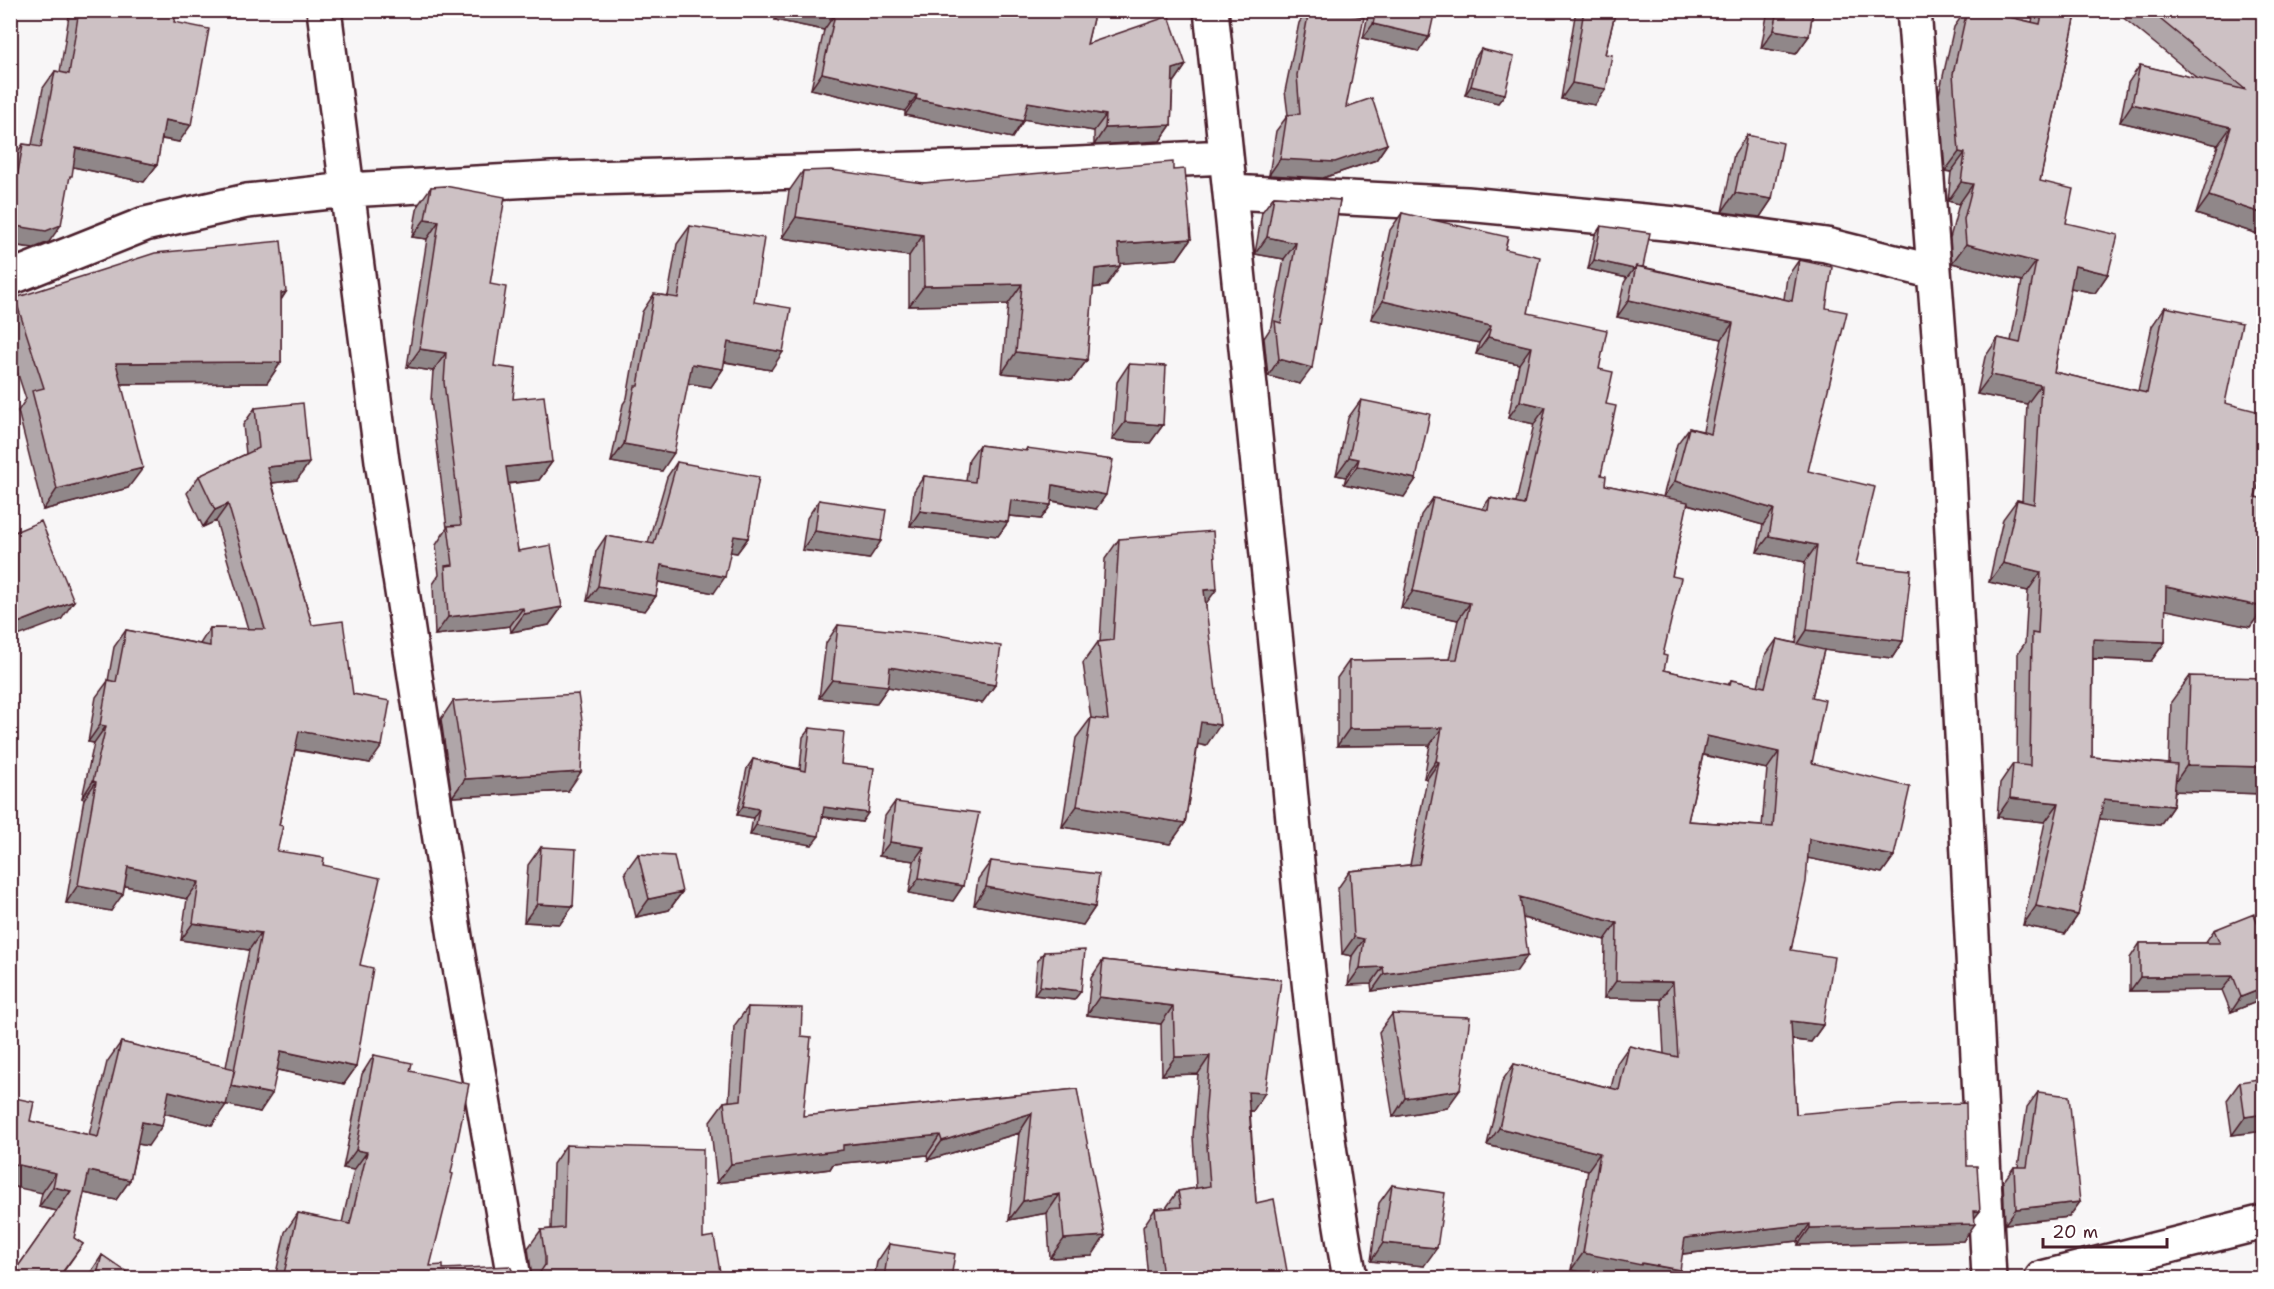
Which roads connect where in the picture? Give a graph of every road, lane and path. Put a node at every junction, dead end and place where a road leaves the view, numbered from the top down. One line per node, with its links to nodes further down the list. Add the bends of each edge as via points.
1 (324, 10): 5 (street)
2 (1211, 10): 4 (street)
3 (1914, 10): 7 (street)
4 (1226, 157): 5 (street, via 551,179); 6 (street)
5 (347, 190): 8 (street, via 247,201 145,224); 10 (street, via 382,461 455,939)
6 (1230, 192): 7 (street, via 1467,204 1676,224 1826,245); 11 (street, via 1305,963)
7 (1934, 272): 12 (street, via 1948,452)
8 (10, 278)
9 (2264, 1222): 13 (street)
10 (514, 1278)
11 (1350, 1278)
12 (1989, 1278)
13 (2042, 1278)

